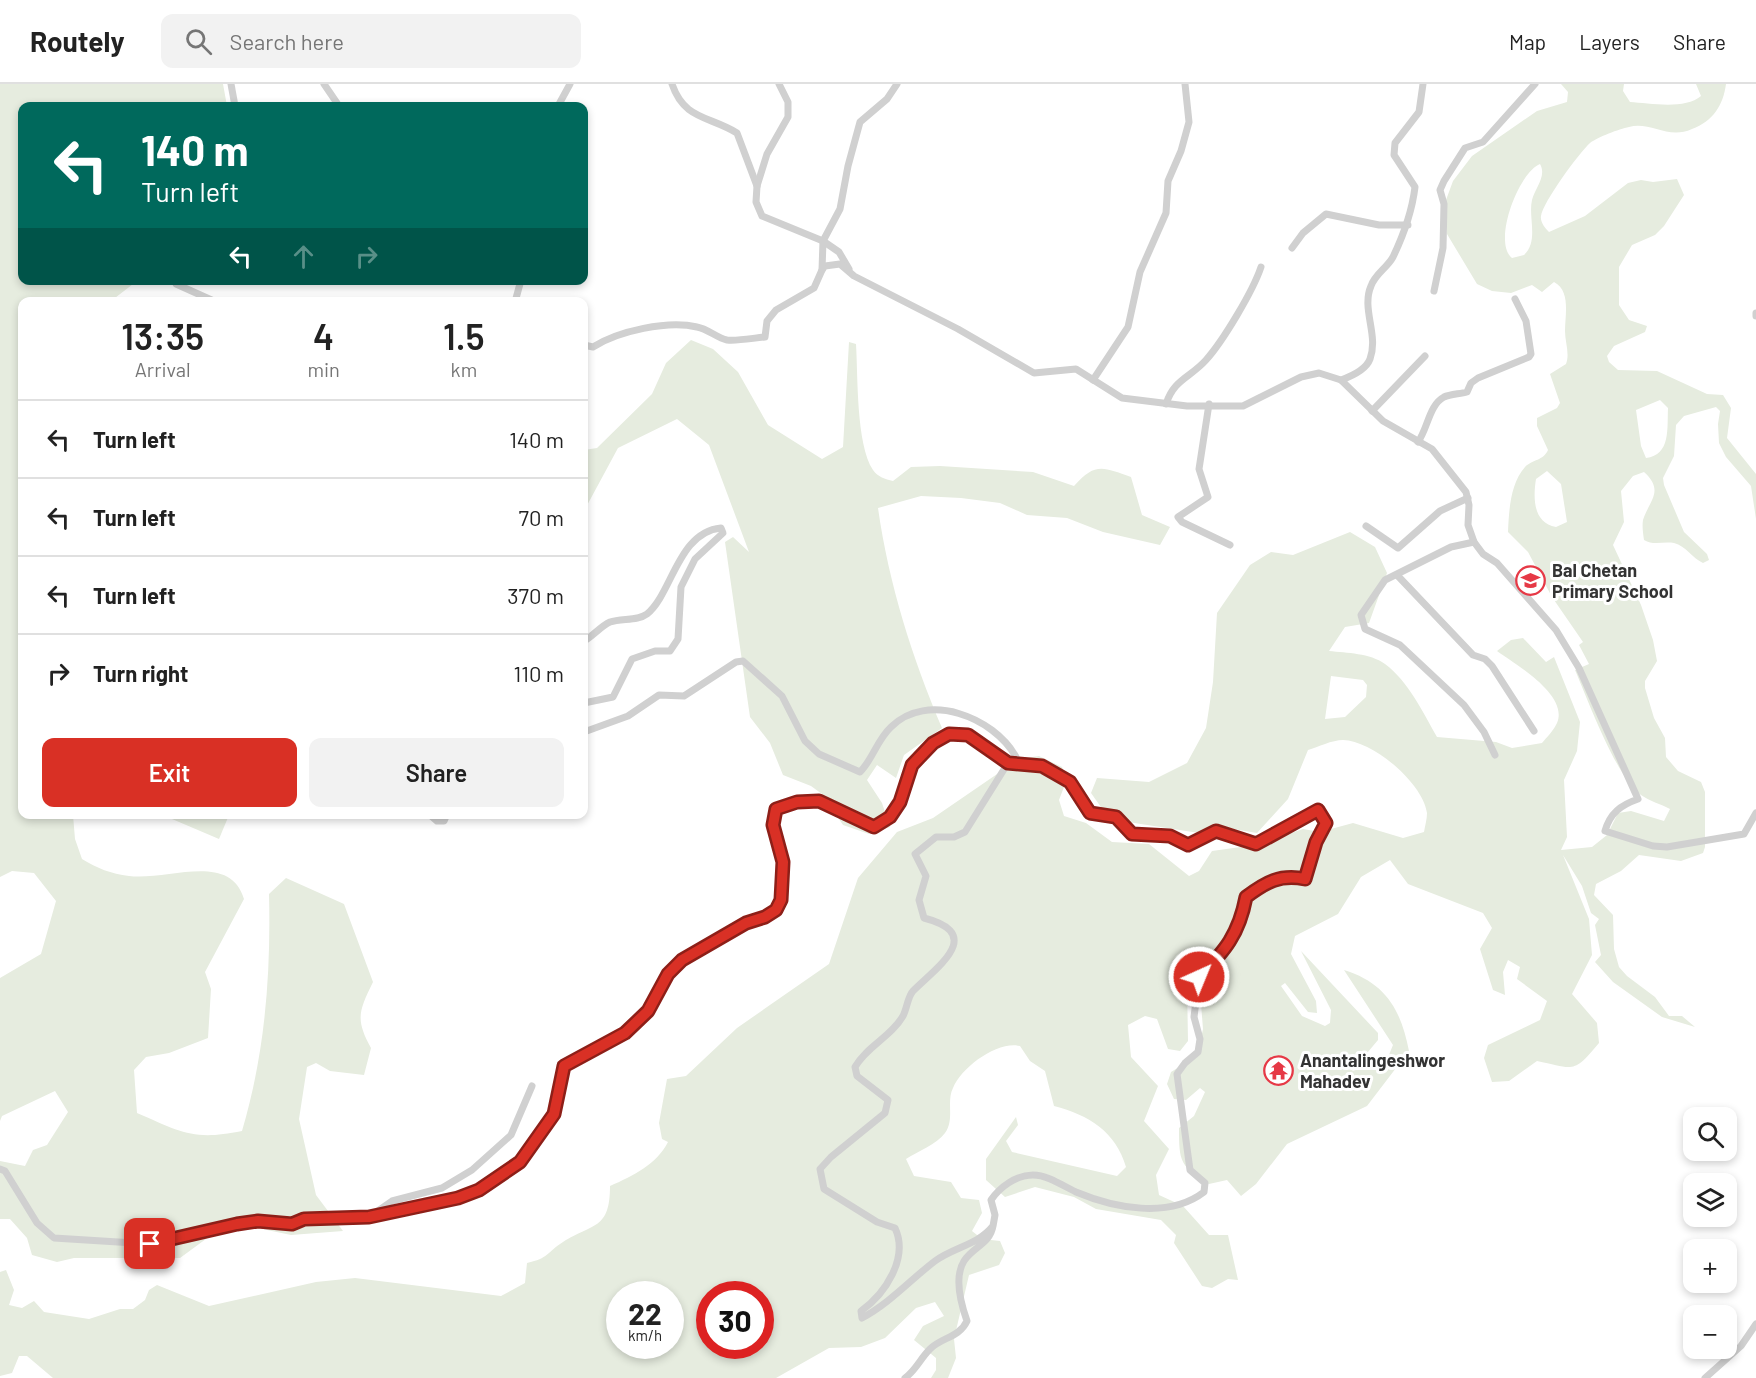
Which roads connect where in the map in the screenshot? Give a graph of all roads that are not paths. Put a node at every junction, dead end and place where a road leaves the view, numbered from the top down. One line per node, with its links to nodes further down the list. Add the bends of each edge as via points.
1 (231, 84): 10 (street)
2 (324, 84): 11 (street)
3 (570, 84): 12 (street)
4 (672, 84): 13 (street, via 686,108 737,133)
5 (779, 84): 13 (street, via 788,102 788,117 767,154)
6 (897, 84): 15 (street, via 875,111 860,122 840,209)
7 (1185, 84): 26 (street, via 1189,122 1168,181 1166,213 1140,272 1128,327)
8 (1423, 84): 14 (street, via 1419,112 1395,143 1394,155 1415,187)
9 (1535, 84): 21 (street, via 1483,142 1465,148 1444,181 1440,190 1444,204 1443,248)
10 (234, 102)
11 (336, 102)
12 (560, 102)
13 (758, 186): 15 (street, via 756,202 762,216)
14 (1407, 225): 16 (street, via 1379,225 1326,214); 27 (street, via 1392,258 1370,287 1370,358 1367,365)
15 (823, 241): 18 (street); 19 (street, via 839,252)
16 (1292, 248)
17 (1262, 267): 28 (street, via 1215,349 1171,388)
18 (822, 270): 19 (street, via 840,264); 24 (street, via 814,288 776,310 767,321 765,338 726,340 697,327 663,327 634,330)
19 (854, 276): 26 (street, via 1034,373 1076,369)
20 (178, 285): 22 (street)
21 (1434, 291)
22 (205, 297)
23 (1515, 299): 31 (street, via 1526,321 1529,357 1478,378 1467,392 1444,396 1430,413 1426,431)
24 (588, 346)
25 (1425, 356): 30 (street)
26 (1093, 380): 28 (street, via 1122,398)
27 (1341, 380): 29 (street, via 1319,374 1301,377 1243,406); 30 (street)
28 (1166, 404): 29 (street)
29 (1209, 404): 35 (street, via 1199,469 1208,497 1178,517)
30 (1372, 411): 31 (street)
31 (1418, 441): 32 (street, via 1432,449)
32 (1468, 498): 33 (street, via 1440,511 1398,548); 34 (street, via 1468,525)
33 (1366, 526)
34 (1474, 542): 36 (street, via 1441,551); 43 (street, via 1556,630 1579,668 1638,799 1622,805 1608,819 1605,831 1667,847 1744,834)
35 (1230, 546)
36 (1397, 575): 40 (street, via 1473,655 1485,659 1509,688); 41 (street, via 1378,586 1361,615 1365,629 1400,645 1464,705)
37 (588, 638): 38 (street, via 609,623 645,616 693,543 710,530 721,528 723,533 695,559 681,587 675,646 670,651 654,651 632,659 613,697)
38 (588, 702)
39 (588, 731): 42 (street, via 628,716 659,695 684,696 742,661 782,696 805,741 819,754 860,772 891,727 906,717 930,710 950,710 983,724 1008,742 1016,757)
40 (1534, 731)
41 (1495, 755)
42 (1008, 763): 46 (street, via 968,735 949,734 933,743 912,765 900,802 890,817 874,827 819,801 797,802 776,809 773,825 783,862 781,900 776,910 682,960 668,974 648,1011 625,1033 564,1066 554,1114 520,1162 479,1190 452,1201); 47 (street, via 965,832 954,837 936,837 915,854 926,876 919,900 924,918 943,923 955,945 952,954 911,992 902,1018 867,1050 855,1067 857,1076 888,1100 885,1113 820,1169 824,1189 877,1222 895,1228 898,1236 897,1262 891,1277 861,1311 862,1318 906,1288 935,1261 972,1244); 47 (street, via 1042,766 1070,782 1090,813 1116,817 1132,834 1170,836 1188,845 1216,831 1256,844 1318,810 1326,823 1305,879 1268,880 1246,897 1241,924 1199,977 1194,1017 1200,1039 1198,1052 1177,1074 1190,1170 1205,1183 1204,1192 1193,1200 1141,1208 1085,1196 1033,1175 1008,1183 995,1194 991,1200)
43 (1756, 813)
44 (532, 1086): 46 (street, via 511,1135 472,1170 442,1188 392,1201)
45 (0, 1169): 46 (street, via 37,1223 54,1238 150,1244 258,1221 292,1224 304,1219)
46 (369, 1217)
47 (993, 1226): 49 (street, via 992,1235 965,1260 961,1270 960,1299 967,1321 962,1332 931,1348 916,1370)
48 (1756, 1324): 50 (street, via 1741,1346)
49 (905, 1378)
50 (1705, 1378)

